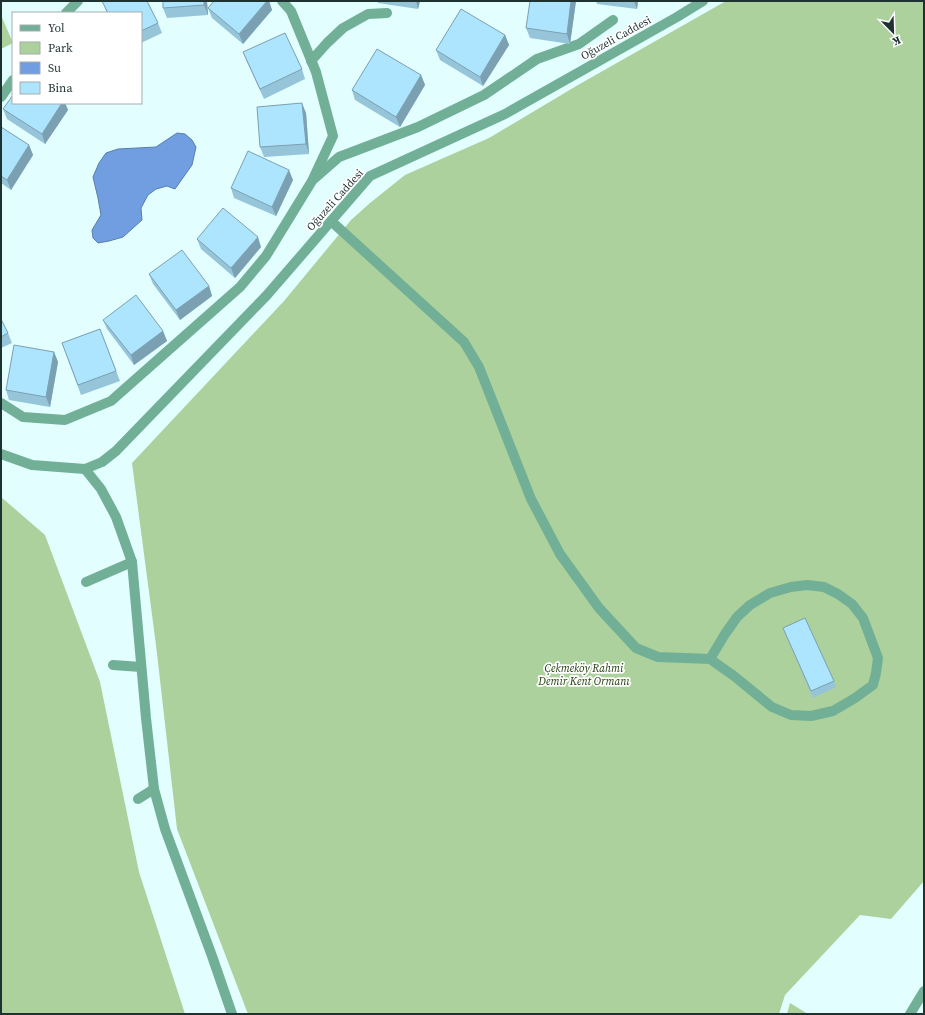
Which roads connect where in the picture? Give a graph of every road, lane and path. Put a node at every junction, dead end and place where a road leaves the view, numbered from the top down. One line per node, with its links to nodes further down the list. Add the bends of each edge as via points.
1 (78, 1): 4 (street)
2 (282, 1): 7 (street, via 291,11)
3 (703, 1): 11 (street, Oğuzeli Caddesi, via 505,114 370,176)
4 (67, 12)
5 (387, 13): 7 (street, via 368,14 343,28 326,43)
6 (613, 20): 10 (street, via 579,44 537,59 484,95 418,127 339,157)
7 (311, 62): 10 (street, via 333,136)
8 (12, 81): 9 (street)
9 (1, 97)
10 (312, 181): 12 (street, via 266,256 240,287 111,401 65,420 23,417)
11 (331, 221): 14 (street, Oğuzeli Caddesi, via 267,295 116,451 102,462); 17 (street, via 464,342 479,368 538,513 560,554 599,608 636,648 658,657)
12 (1, 403)
13 (1, 454): 14 (street, via 32,465)
14 (85, 469): 15 (street, via 101,489 116,517)
15 (132, 562): 16 (street); 19 (street)
16 (86, 582)
17 (710, 659): 17 (street, via 772,707 791,715 811,716 834,711 873,685 878,658 863,618 852,604 824,587 807,585 770,593 750,605 737,617)
18 (113, 665): 19 (street)
19 (141, 667): 20 (street)
20 (154, 789): 21 (street); 23 (street, via 165,829)
21 (138, 799)
22 (924, 990): 24 (street)
23 (232, 1014)
24 (910, 1014)

